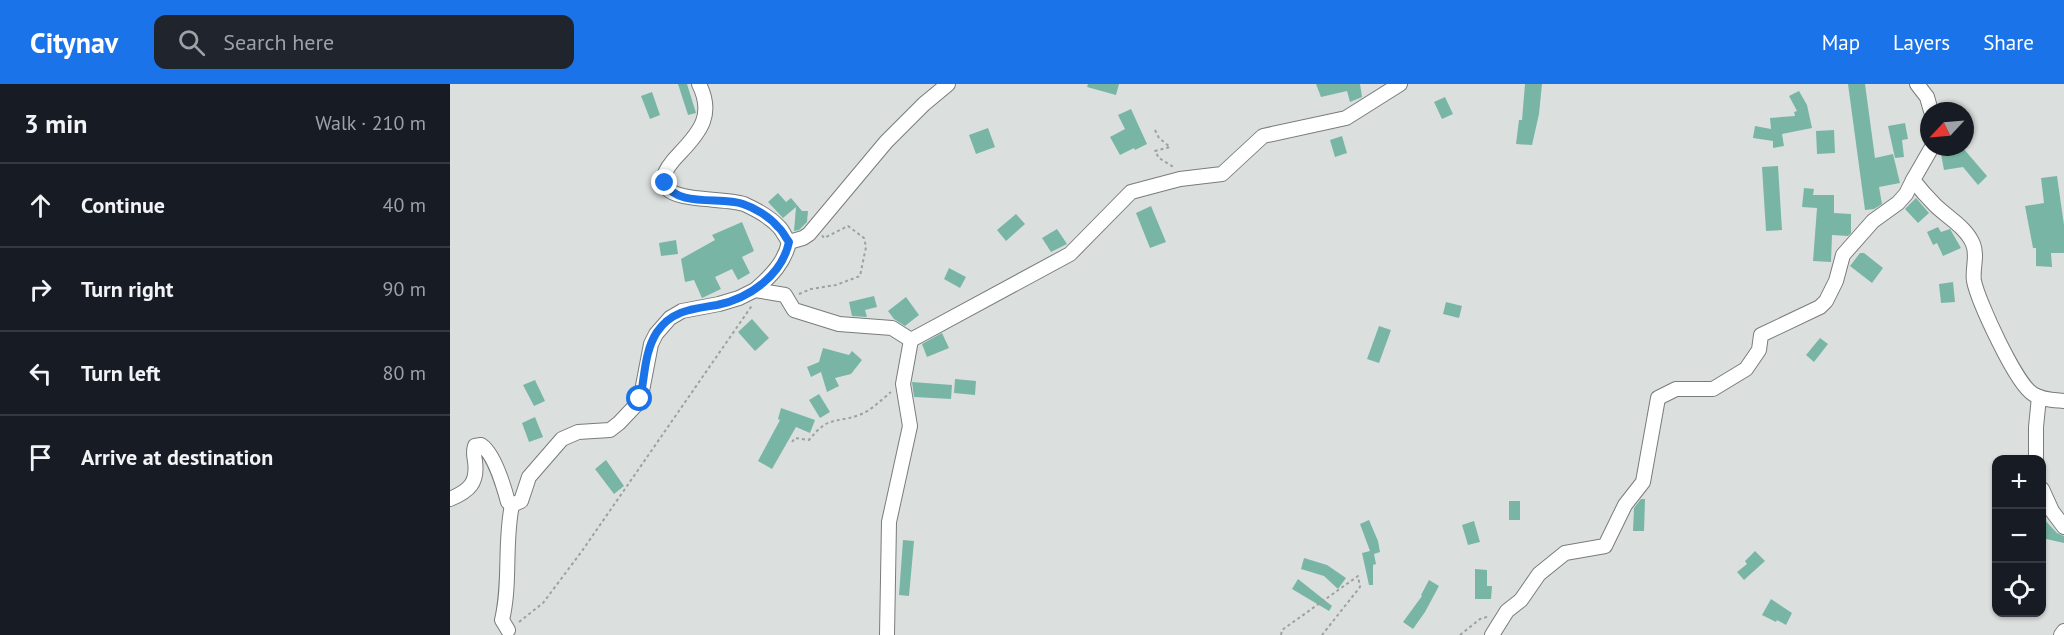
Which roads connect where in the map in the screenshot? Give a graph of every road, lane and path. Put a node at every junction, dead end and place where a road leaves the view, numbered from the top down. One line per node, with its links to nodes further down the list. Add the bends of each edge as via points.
1 (699, 84): 11 (street, via 706,100 705,117 698,133 668,165 664,177 667,187 688,198 743,204 777,225)
2 (948, 84): 10 (street, via 886,142)
3 (1400, 84): 8 (street, via 1346,118 1263,136 1222,174)
4 (1917, 84): 5 (street)
5 (1928, 102)
6 (1155, 130): 8 (path, via 1170,147 1155,151 1174,167)
7 (1927, 156): 9 (street)
8 (1180, 179): 14 (street, via 1131,192 1070,254)
9 (1913, 180): 16 (street, via 1969,237 1974,247 1974,278 1981,302 2022,384); 24 (street, via 1898,203 1874,221 1844,255 1831,293 1820,307 1761,335 1759,350 1746,369 1713,389 1676,389 1658,398 1643,482 1624,506 1605,546 1565,553 1539,574 1521,600)
10 (816, 227): 11 (street, via 803,238); 13 (path, via 824,238 849,226 864,238 867,247 860,276 801,292)
11 (789, 242): 12 (street, via 776,269)
12 (755, 290): 13 (street, via 785,295); 22 (street, via 670,318 651,344 637,404 610,430 578,432 562,439 529,477 521,501); 25 (path, via 753,306 582,551 543,603)
13 (792, 304): 14 (street, via 794,310 839,324 892,328)
14 (911, 340): 15 (street)
15 (903, 384): 18 (path, via 861,414 831,420 809,440 795,438); 27 (street, via 910,426 889,522)
16 (2039, 397): 17 (street); 19 (street)
17 (2064, 401)
18 (792, 442)
19 (2036, 455)
20 (2046, 498): 23 (street)
21 (450, 499): 22 (street, via 474,482 474,449 481,445 487,449)
22 (512, 504): 25 (street, via 507,527 502,620)
23 (2064, 527)
24 (1507, 611): 30 (path, via 1480,619); 31 (street)
25 (508, 630)
26 (2064, 631): 32 (street)
27 (887, 635)
28 (1281, 635): 29 (path, via 1282,630 1358,576 1360,587)
29 (1322, 635)
30 (1460, 635)
31 (1492, 635)
32 (2061, 635)

